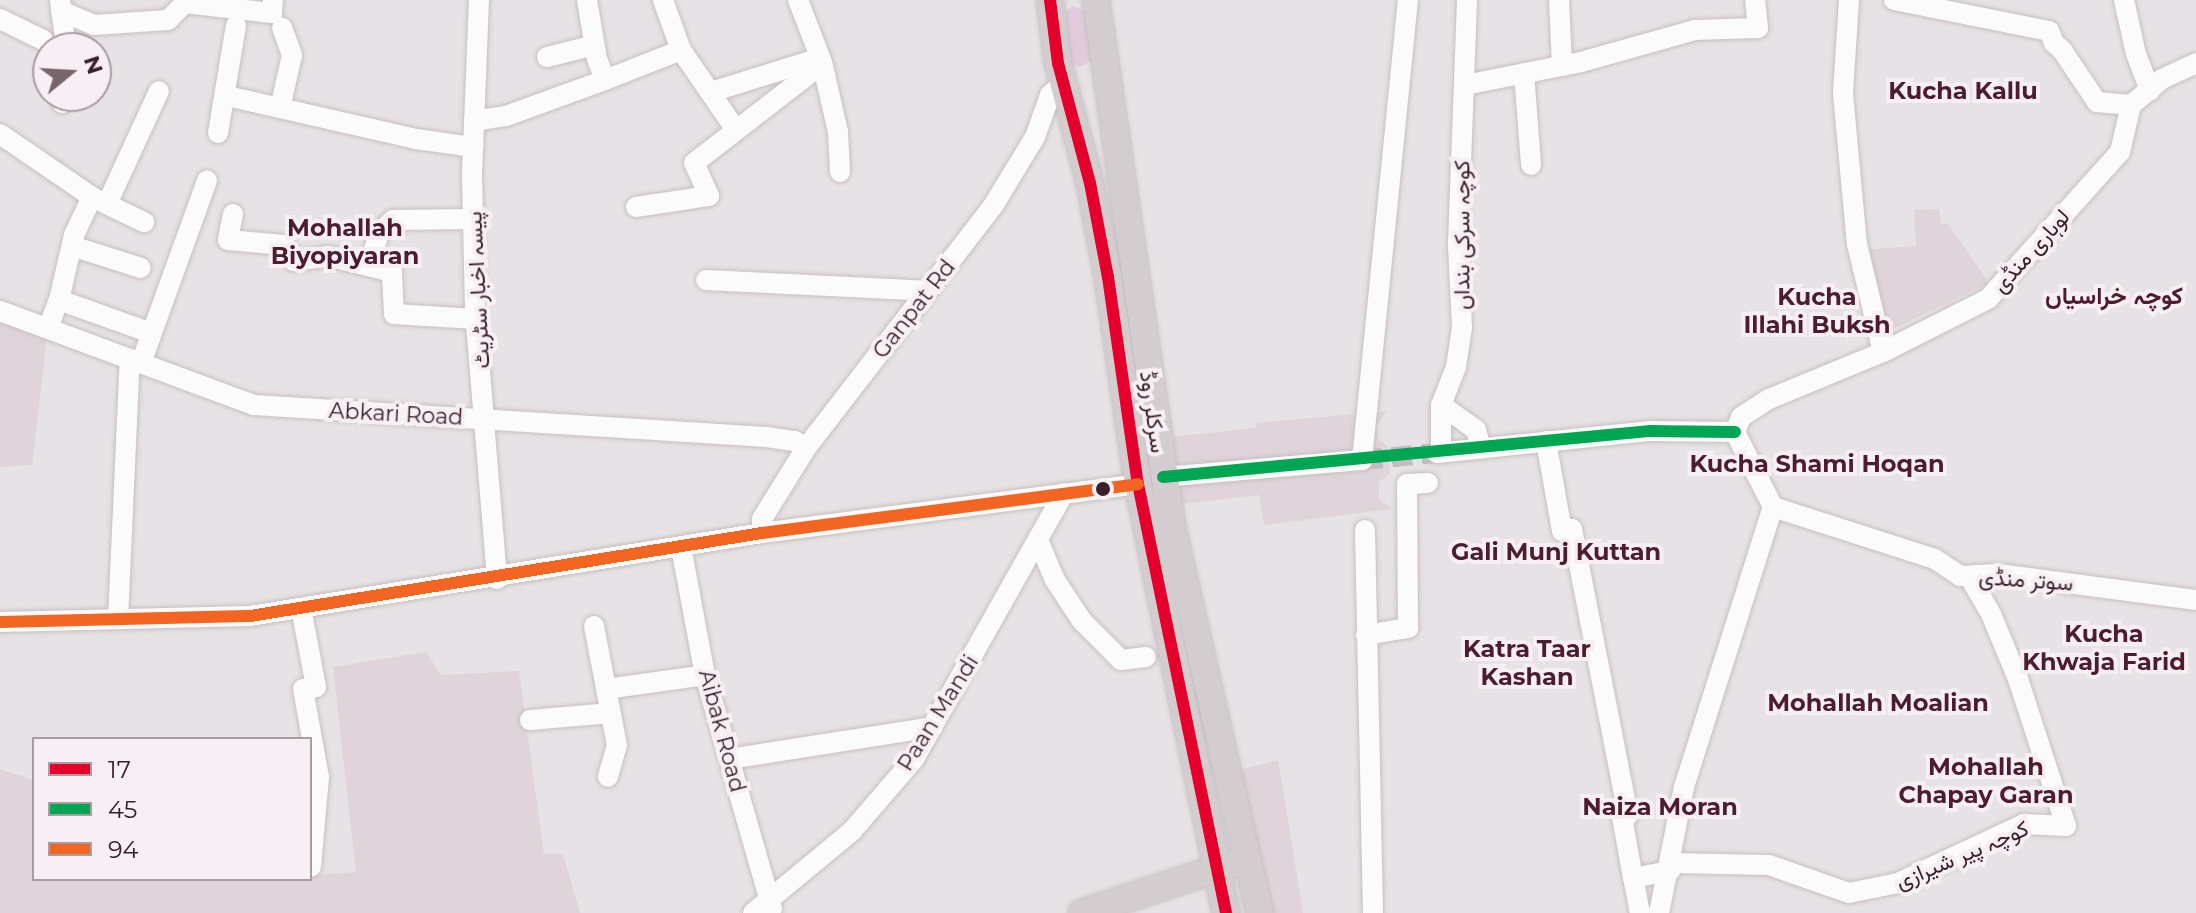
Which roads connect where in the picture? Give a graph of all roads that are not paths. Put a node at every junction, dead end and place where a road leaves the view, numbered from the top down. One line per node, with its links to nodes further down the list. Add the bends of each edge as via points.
1 (273, 0): 15 (street, via 272,13 185,3 168,20 94,25)
2 (479, 0): 38 (street, پیسہ اخبار سٹریٹ)
3 (587, 0): 21 (street)
4 (663, 0): 22 (street)
5 (798, 0): 24 (street)
6 (1050, 0): 30 (main road, سرکلر روڈ)
7 (1096, 0): 27 (main road, سرکلر روڈ)
8 (1408, 0): 69 (street, via 1362,460)
9 (1467, 0): 31 (street, کوچہ سرکی بنداں)
10 (1559, 0): 26 (street)
11 (1755, 0): 26 (street, via 1758,28 1695,30)
12 (1849, 0): 61 (street, via 1843,94 1857,244)
13 (1894, 0): 36 (street, via 2049,31 2097,102)
14 (2124, 0): 32 (street)
15 (61, 5): 19 (street)
16 (0, 19): 20 (street)
17 (236, 25): 35 (street)
18 (282, 28): 37 (street, via 292,55)
19 (64, 32)
20 (32, 35)
21 (595, 45): 23 (street); 29 (street)
22 (681, 50): 29 (street); 34 (street)
23 (547, 57)
24 (821, 61): 34 (street); 39 (street); 44 (street, via 838,132)
25 (2196, 63): 32 (street)
26 (1562, 65): 28 (street)
27 (1107, 67): 30 (main road); 69 (main road, سرکلر روڈ)
28 (1524, 73): 31 (street); 43 (street)
29 (605, 80): 38 (street, via 506,116)
30 (1063, 83): 55 (street, Ganpat Rd, via 1050,95 1035,137 1007,186); 69 (main road, سرکلر روڈ, via 1087,172)
31 (1465, 85): 63 (street, کوچہ سرکی بنداں, via 1458,245 1462,327 1456,367)
32 (2150, 90): 36 (street)
33 (159, 91): 46 (street)
34 (711, 92): 39 (street)
35 (227, 96): 37 (street); 40 (street)
36 (2131, 105): 61 (street, لوہاری منڈی, via 2120,152 1999,289)
37 (280, 108): 42 (street)
38 (474, 121): 42 (street, پیسہ اخبار سٹریٹ)
39 (736, 130): 47 (street, via 694,163 709,196)
40 (218, 133)
41 (0, 134): 46 (street)
42 (473, 147): 49 (street, پیسہ اخبار سٹریٹ)
43 (1531, 165)
44 (840, 172)
45 (207, 181): 60 (street)
46 (100, 200): 50 (street); 51 (street)
47 (636, 207)
48 (233, 214): 52 (street, via 228,240 285,245 294,261 328,256)
49 (473, 219): 52 (street, via 393,220 379,233); 58 (street, پیسہ اخبار سٹریٹ)
50 (144, 222)
51 (72, 246): 53 (street); 56 (street)
52 (370, 264): 58 (street, via 392,272 394,314)
53 (141, 268)
54 (706, 280): 55 (street)
55 (927, 291): 67 (street, Ganpat Rd)
56 (59, 300): 59 (street); 60 (street)
57 (0, 311): 59 (street, Abkari Road)
58 (476, 319): 64 (street, پیسہ اخبار سٹریٹ)
59 (48, 328): 62 (street, Abkari Road)
60 (151, 333): 62 (street)
61 (1883, 352): 65 (street, لوہاری منڈی, via 1769,399 1741,417)
62 (135, 361): 64 (street, Abkari Road, via 254,405); 81 (street)
63 (1441, 405): 68 (street, via 1476,430); 68 (street, via 1439,452)
64 (486, 420): 67 (street, Abkari Road, via 766,437); 78 (street, پیسہ اخبار سٹریٹ)
65 (1735, 432): 66 (street, via 1651,431); 72 (street)
66 (1546, 441): 68 (street); 99 (street, via 1562,531 1572,529 1628,815 1622,817)
67 (806, 448): 74 (street, Ganpat Rd, via 762,519)
68 (1481, 448)
69 (1151, 481): 71 (street); 96 (main road, سرکلر روڈ); 98 (main road, سرکلر روڈ)
70 (1428, 483): 84 (street, via 1407,484 1408,628)
71 (1064, 493): 74 (street); 75 (street, Paan Mandi)
72 (1773, 507): 77 (street, سوتر منڈی, via 1935,559 1960,576); 97 (street, via 1684,787)
73 (1365, 530): 84 (street)
74 (762, 533): 76 (street)
75 (1038, 540): 85 (street, via 1055,580 1082,621 1121,660); 90 (street, Paan Mandi)
76 (681, 547): 78 (street); 86 (street, Aibak Road)
77 (1969, 576): 79 (street, سوتر منڈی, via 1998,574); 97 (street, کوچہ پیر شیرازی, via 2022,689 2066,826 2024,824 1898,883 1849,893 1769,865)
78 (497, 579): 80 (street)
79 (2196, 600)
80 (301, 608): 81 (street, via 250,616); 91 (street, via 316,687 303,689)
81 (118, 619): 82 (street)
82 (0, 622)
83 (594, 626): 87 (street)
84 (1366, 635): 104 (street)
85 (1146, 657)
86 (705, 675): 87 (street); 93 (street, Aibak Road)
87 (606, 689): 88 (street)
88 (611, 713): 89 (street); 94 (street, via 617,745)
89 (530, 720)
90 (933, 727): 93 (street); 100 (street, Paan Mandi, via 914,759 852,831)
91 (312, 737)
92 (312, 738): 95 (street, via 319,777)
93 (729, 759): 100 (street, Aibak Road)
94 (608, 777)
95 (312, 856)
96 (1250, 859): 98 (main road); 103 (main road, سرکلر روڈ)
97 (1671, 867): 99 (street, کوچہ پیر شیرازی); 106 (street)
98 (1217, 868): 101 (main road); 102 (main road, سرکلر روڈ)
99 (1633, 878): 105 (street)
100 (765, 909)
101 (1082, 913)
102 (1226, 913)
103 (1260, 913)
104 (1373, 913)
105 (1640, 913)
106 (1659, 913)

